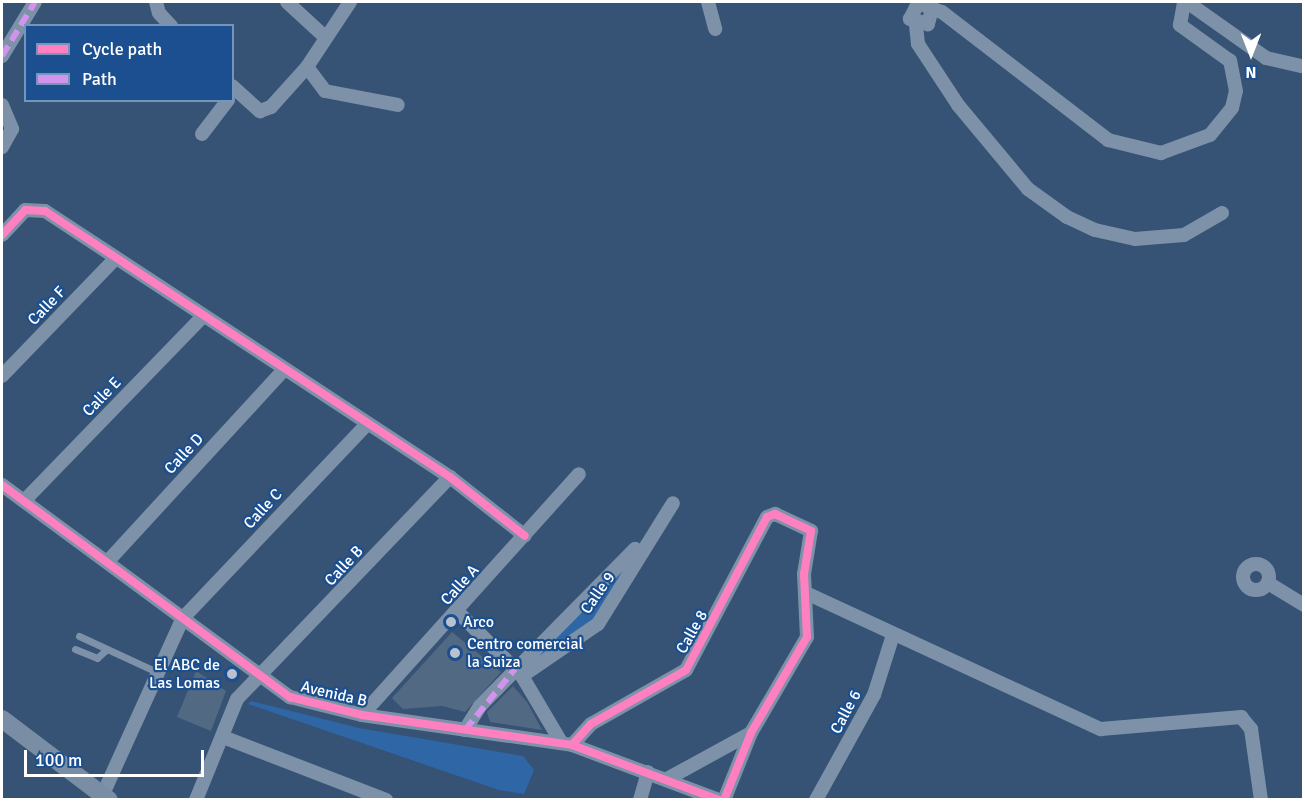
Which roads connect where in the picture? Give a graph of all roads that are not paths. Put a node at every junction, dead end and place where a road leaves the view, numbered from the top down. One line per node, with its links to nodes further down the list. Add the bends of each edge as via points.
1 (35, 2): 13 (street)
2 (156, 2): 9 (street, via 159,14)
3 (287, 2): 12 (street)
4 (350, 2): 12 (street)
5 (708, 2): 11 (street)
6 (1186, 2): 8 (street, via 1180,25 1230,61 1236,91 1232,108 1210,135 1161,153 1108,140 952,17); 15 (street, via 1266,58)
7 (913, 3): 8 (street); 10 (street, via 909,15)
8 (932, 9): 10 (street, via 928,24)
9 (169, 24)
10 (916, 25): 22 (street, via 918,44 958,105 1028,189 1067,217 1095,230 1135,239 1184,235)
11 (715, 29)
12 (324, 36): 14 (street)
13 (2, 56)
14 (307, 67): 16 (street, via 265,112); 19 (street, via 325,91)
15 (1304, 67)
16 (234, 94)
17 (226, 102): 20 (street)
18 (2, 105): 21 (street, via 12,129)
19 (398, 105)
20 (202, 134)
21 (2, 147)
22 (1222, 213)
23 (2, 234): 24 (street, via 34,206)
24 (116, 259): 25 (street); 27 (street, Calle F)
25 (203, 316): 26 (street); 32 (street, Calle E)
26 (283, 371): 28 (street); 36 (street, Calle D)
27 (2, 376)
28 (367, 424): 30 (street); 41 (street, Calle C)
29 (579, 474): 34 (street, Calle A)
30 (450, 477): 34 (street); 48 (street, Calle B)
31 (2, 485): 32 (street, Avenida B)
32 (24, 501): 36 (street, Avenida B)
33 (673, 503): 46 (street, Calle 9, via 598,624)
34 (525, 536): 40 (street, Calle A)
35 (635, 549): 46 (street)
36 (109, 560): 41 (street, Avenida B)
37 (1268, 582): 39 (street)
38 (806, 593): 42 (street); 52 (street, via 809,624 801,654); 54 (street, Calle 8, via 811,531 775,514 767,517 686,670 591,724)
39 (1304, 605)
40 (458, 612): 46 (street); 49 (street, Calle A)
41 (183, 618): 47 (street); 48 (street, Avenida B)
42 (893, 634): 63 (street, Calle 6, via 874,695); 64 (street, via 1101,729 1237,716 1251,729)
43 (80, 636): 45 (lane)
44 (75, 649): 45 (lane, via 97,658)
45 (107, 649): 47 (lane)
46 (519, 673): 51 (street); 54 (street)
47 (159, 674): 57 (street)
48 (262, 677): 49 (street, Avenida B, via 290,697); 53 (street, Calle B, via 237,699)
49 (362, 715): 51 (street, Avenida B)
50 (2, 719): 57 (street)
51 (465, 730): 54 (street, Avenida B)
52 (751, 734): 56 (street); 62 (street)
53 (223, 737): 58 (street, Calle B); 59 (street)
54 (567, 743): 55 (street, Avenida B)
55 (648, 772): 56 (street, Avenida B); 60 (street)
56 (668, 778): 61 (street, Avenida B)
57 (106, 797)
58 (196, 800)
59 (386, 800)
60 (640, 800)
61 (719, 800)
62 (724, 800)
63 (816, 800)
64 (1261, 800)

